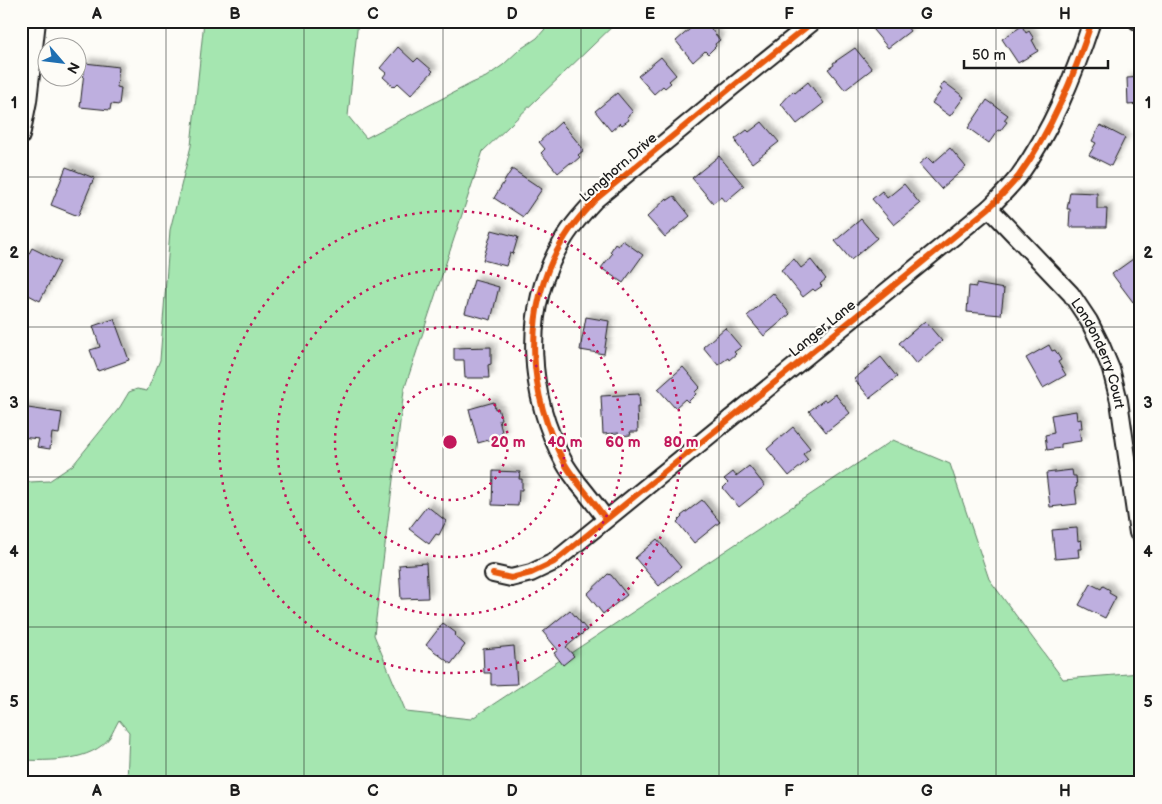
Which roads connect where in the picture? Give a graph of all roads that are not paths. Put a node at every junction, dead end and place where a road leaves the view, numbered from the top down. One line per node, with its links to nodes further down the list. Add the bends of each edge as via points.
1 (37, 21): 4 (street)
2 (814, 21): 6 (street, Longhorn Drive, via 595,200 562,242 548,268 534,326 538,390 548,429 566,466)
3 (1092, 21): 5 (street, Langer Lane, via 1060,105 1041,140 1017,178)
4 (21, 136)
5 (989, 208): 6 (street, Langer Lane); 7 (street, Londonderry Court, via 1070,294 1101,344 1119,401)
6 (606, 520): 8 (street, Langer Lane, via 554,562 531,573 511,578)
7 (1138, 533)
8 (493, 574)

